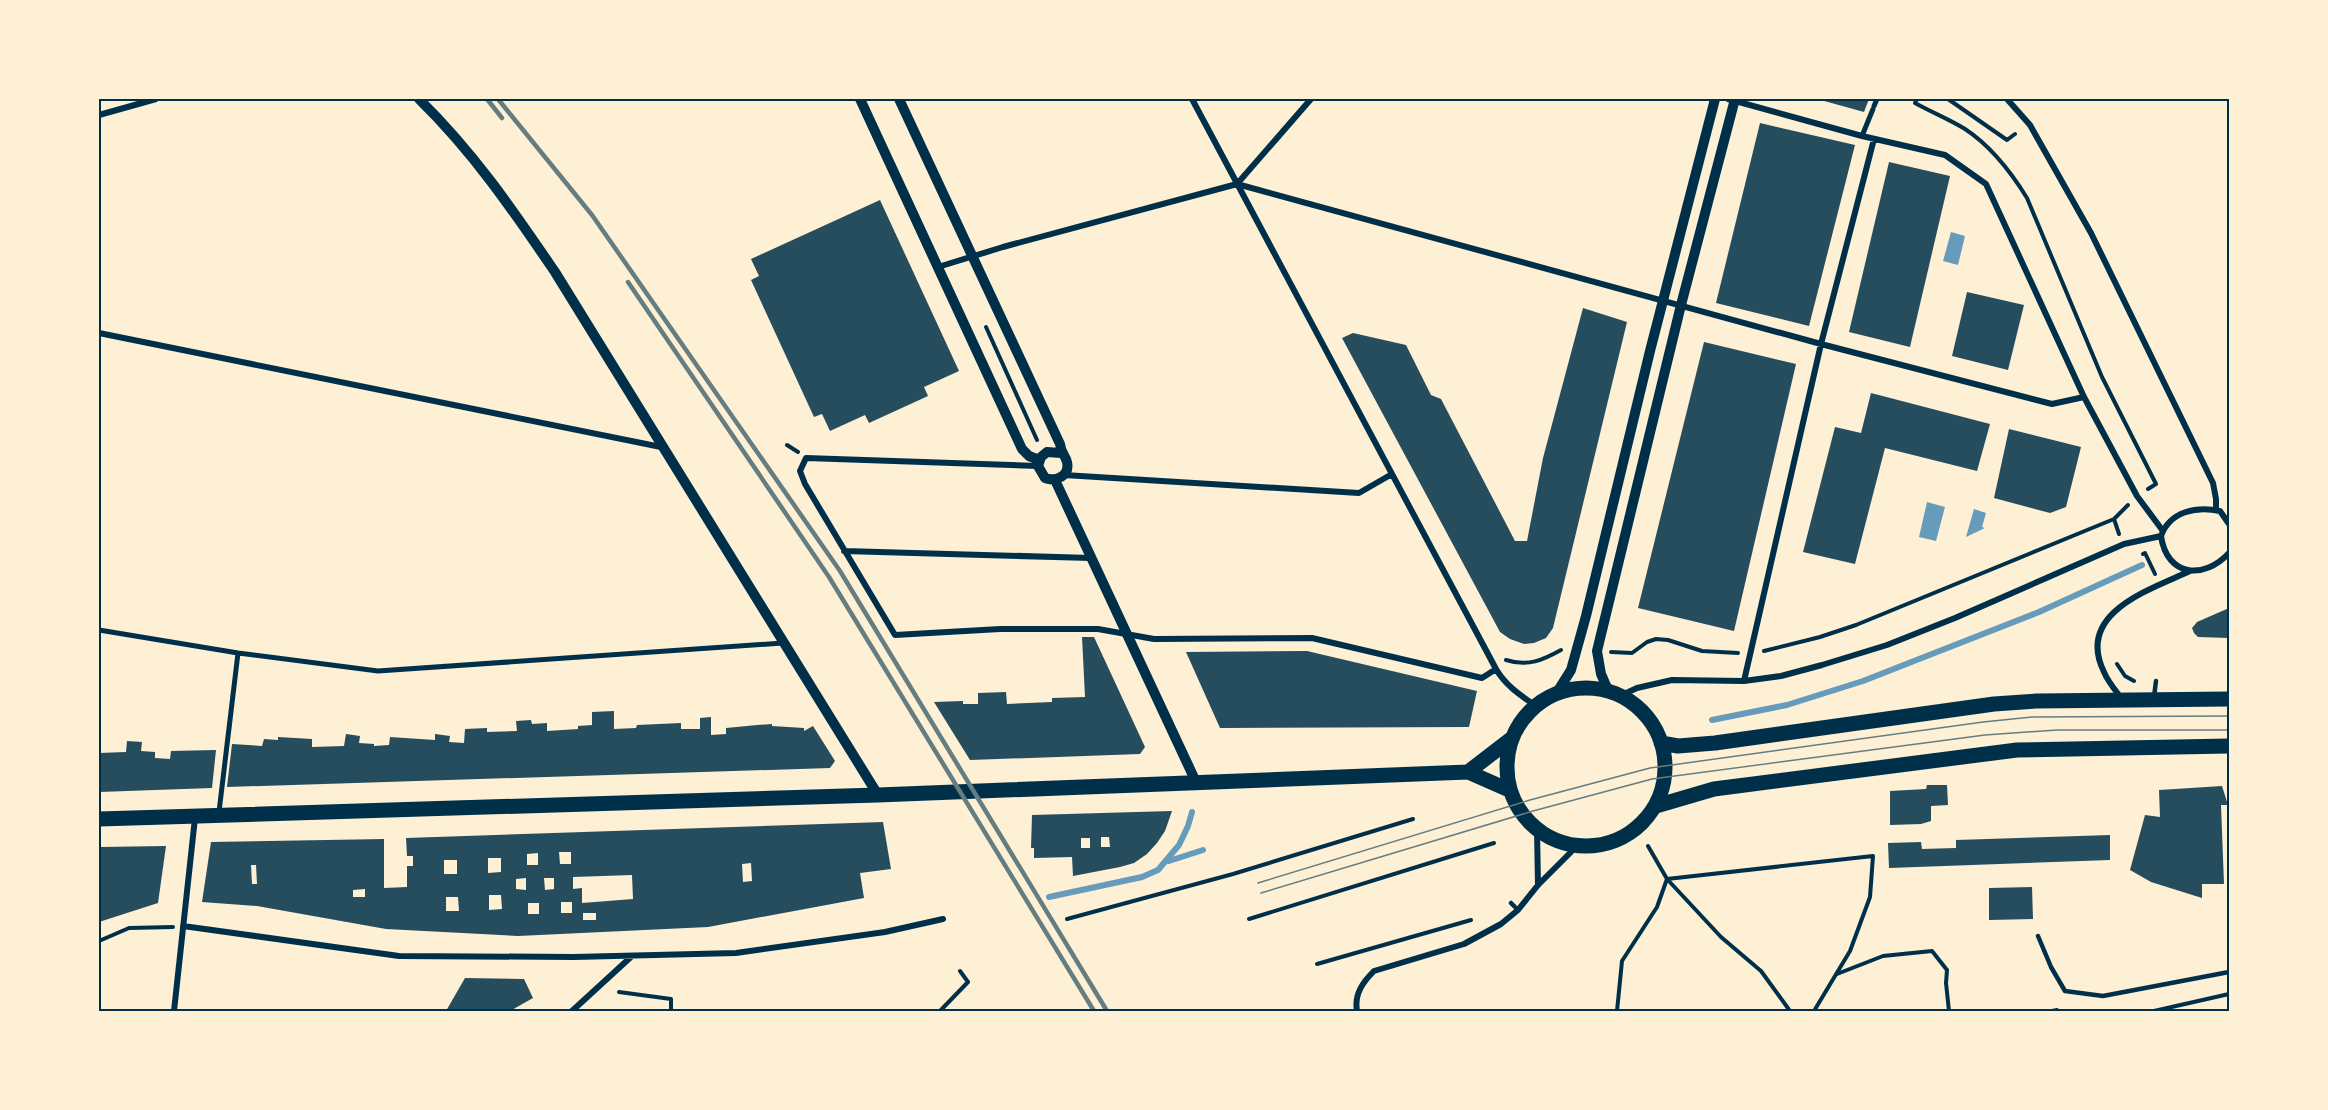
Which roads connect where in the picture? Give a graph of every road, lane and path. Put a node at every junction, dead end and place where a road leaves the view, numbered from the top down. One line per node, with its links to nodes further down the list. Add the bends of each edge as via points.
1 (156, 99): 13 (street)
2 (419, 99): 25 (street, via 505,197)
3 (860, 99): 19 (street)
4 (899, 99): 18 (street)
5 (1192, 99): 17 (street)
6 (1311, 99): 17 (street)
7 (1715, 99): 20 (street)
8 (1877, 99): 15 (street)
9 (1917, 99): 30 (path, via 1915,103 1966,129 1990,150 2011,172 2027,198 2102,377 2156,484)
10 (1948, 99): 14 (path, via 2007,140)
11 (1732, 100): 15 (street); 21 (street)
12 (2012, 100): 32 (street, via 2091,233 2213,483)
13 (99, 116)
14 (2016, 134)
15 (1862, 136): 16 (street)
16 (1874, 139): 23 (street); 24 (street, via 1945,155 1986,184)
17 (1237, 184): 18 (street); 20 (street); 28 (street)
18 (973, 256): 19 (street); 26 (street)
19 (938, 267): 27 (street, via 1022,449)
20 (1663, 300): 21 (street); 57 (street, via 1584,627 1571,670)
21 (1681, 305): 23 (street); 56 (street, via 1598,651 1600,674)
22 (99, 333): 25 (street)
23 (1821, 344): 24 (street, via 2052,404); 50 (street)
24 (2084, 397): 30 (street)
25 (661, 447): 46 (street)
26 (1061, 453): 27 (street, via 1047,452); 29 (street, via 1067,470)
27 (1039, 463): 29 (street, via 1045,478); 38 (street, via 806,458 800,471 805,484)
28 (1392, 474): 29 (street, via 1359,493); 53 (street)
29 (1059, 477): 41 (street)
30 (2137, 496): 34 (path); 37 (street)
31 (2229, 509): 33 (street)
32 (2216, 510): 33 (street); 37 (street, via 2186,512)
33 (2223, 514): 35 (street)
34 (2114, 519): 36 (path); 50 (path, via 1856,625 1789,646)
35 (2229, 524)
36 (2118, 531)
37 (2162, 533): 42 (street, via 2166,555); 54 (street, via 2124,544 1887,645 1791,673)
38 (844, 550): 41 (street); 45 (street, via 895,635 1000,629 1098,629)
39 (2229, 553): 42 (street, via 2208,568)
40 (2138, 556): 43 (path, via 2145,553)
41 (1091, 558): 45 (street)
42 (2190, 571): 59 (street, via 2133,598 2112,612 2101,628 2098,649 2103,672)
43 (2157, 577)
44 (99, 630): 49 (street)
45 (1127, 634): 53 (street, via 1154,639 1312,638 1482,678); 66 (street)
46 (783, 643): 49 (street, via 378,671); 68 (street)
47 (1567, 649): 52 (path, via 1532,663)
48 (1605, 651): 50 (path, via 1632,653 1656,639 1702,651)
49 (238, 653): 70 (street)
50 (1751, 653): 54 (street)
51 (2115, 658): 55 (path, via 2132,681)
52 (1497, 659)
53 (1496, 669): 61 (street, via 1502,680)
54 (1744, 681): 56 (street, via 1672,680)
55 (2156, 681): 60 (lane)
56 (1615, 693): 57 (main road, via 1570,689); 63 (main road, via 1645,714)
57 (1556, 694): 61 (main road)
58 (2229, 699): 60 (main road)
59 (2122, 700): 60 (main road); 63 (main road, via 1994,704 1714,743)
60 (2154, 700)
61 (1536, 706): 62 (main road, via 1526,714)
62 (1511, 739): 65 (main road); 67 (main road, via 1506,772)
63 (1661, 743): 69 (main road, via 1666,774)
64 (2229, 746): 69 (main road, via 2017,750 1714,789)
65 (1468, 772): 66 (main road); 67 (main road)
66 (1196, 782): 68 (main road)
67 (1509, 790): 74 (main road, via 1525,820)
68 (878, 795): 70 (main road)
69 (1656, 806): 76 (main road, via 1641,825 1622,837)
70 (219, 815): 71 (main road)
71 (195, 816): 72 (main road); 86 (street)
72 (99, 819)
73 (1413, 819): 83 (path)
74 (1537, 830): 76 (main road); 79 (street)
75 (1494, 843): 84 (path)
76 (1579, 844): 79 (street)
77 (1648, 846): 78 (path)
78 (1667, 879): 93 (path, via 1873,856 1870,897 1850,951); 104 (path, via 1657,907 1622,961); 105 (path, via 1721,937 1761,972)
79 (1538, 885): 81 (street)
80 (1511, 903): 81 (lane)
81 (1518, 910): 101 (street, via 1479,938 1374,971 1358,993)
82 (943, 919): 89 (street, via 885,932 736,953)
83 (1067, 919)
84 (1249, 919)
85 (1471, 920): 90 (path)
86 (183, 926): 88 (path, via 129,928); 89 (street, via 399,956); 97 (street)
87 (2038, 936): 92 (lane, via 2065,991 2103,996)
88 (99, 941)
89 (632, 956): 98 (street)
90 (1317, 964)
91 (960, 972): 100 (path, via 968,982)
92 (2229, 972)
93 (1836, 975): 106 (path); 107 (path, via 1882,956 1932,951 1947,970)
94 (619, 992): 99 (path, via 671,999)
95 (2229, 994): 109 (path)
96 (2057, 1010): 108 (path)
97 (174, 1011)
98 (572, 1011)
99 (671, 1011)
100 (940, 1011)
101 (1357, 1011)
102 (1541, 1011): 103 (path)
103 (1547, 1011)
104 (1617, 1011)
105 (1790, 1011)
106 (1814, 1011)
107 (1949, 1011)
108 (2052, 1011)
109 (2154, 1011)

